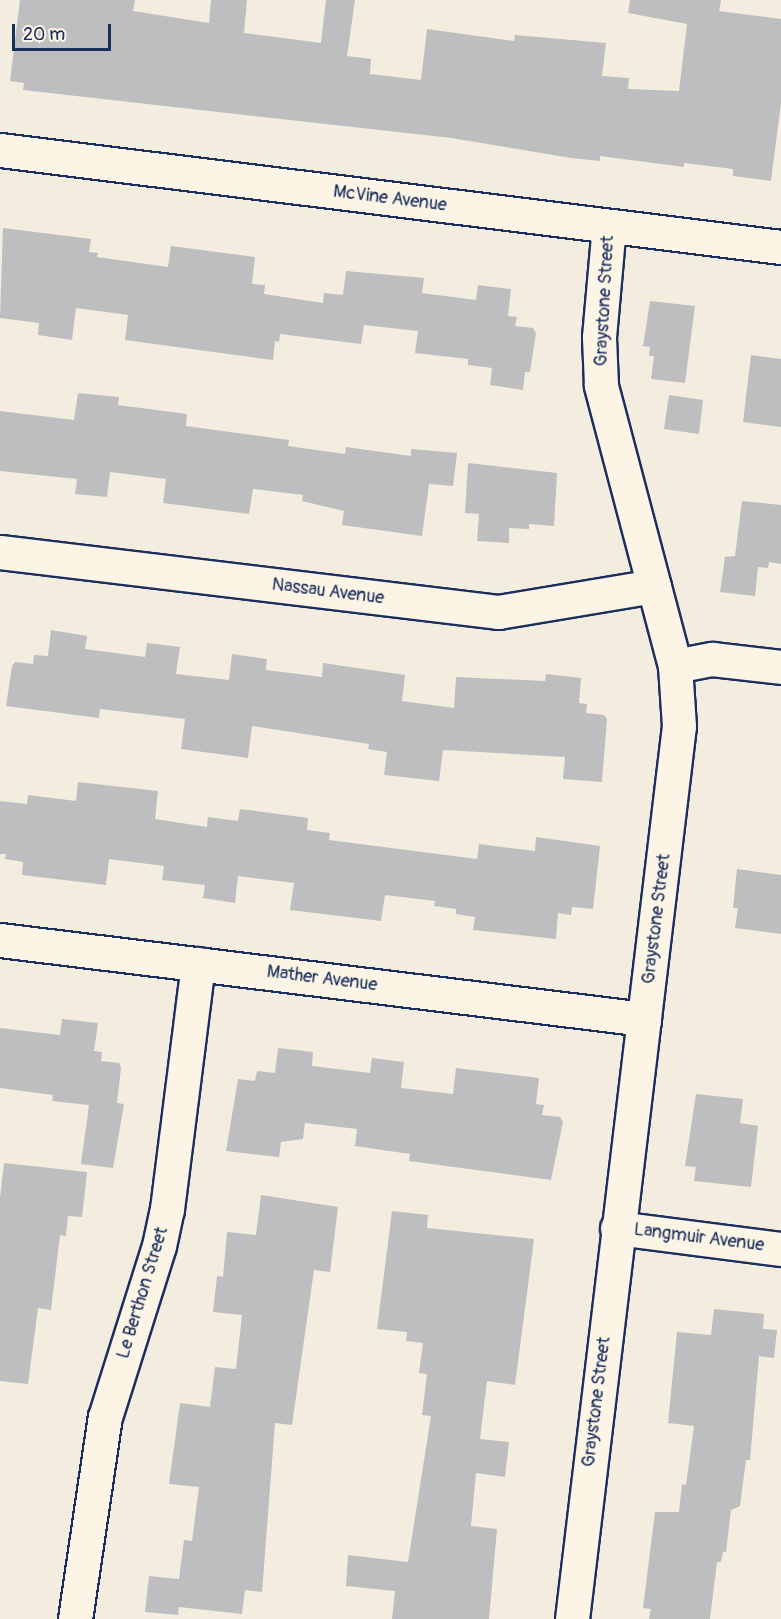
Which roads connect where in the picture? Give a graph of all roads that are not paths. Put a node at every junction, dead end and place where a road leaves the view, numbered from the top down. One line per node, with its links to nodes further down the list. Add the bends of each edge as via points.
1 (0, 150): 2 (street, McVine Avenue)
2 (609, 226): 3 (street, McVine Avenue); 5 (street, Graystone Street, via 599,337 601,385 612,439)
3 (781, 247)
4 (0, 552): 5 (street, Nassau Avenue, via 498,612)
5 (654, 586): 6 (street, Graystone Street)
6 (675, 666): 7 (street, via 712,659); 10 (street, Graystone Street, via 677,756)
7 (781, 667)
8 (0, 940): 9 (street, Mather Avenue)
9 (198, 964): 10 (street, Mather Avenue); 13 (street, Le Berthon Street, via 167,1209 104,1425)
10 (644, 1019): 11 (street, Graystone Street)
11 (617, 1228): 12 (street, Langmuir Avenue); 14 (street, Graystone Street)
12 (781, 1249)
13 (75, 1619)
14 (572, 1619)

